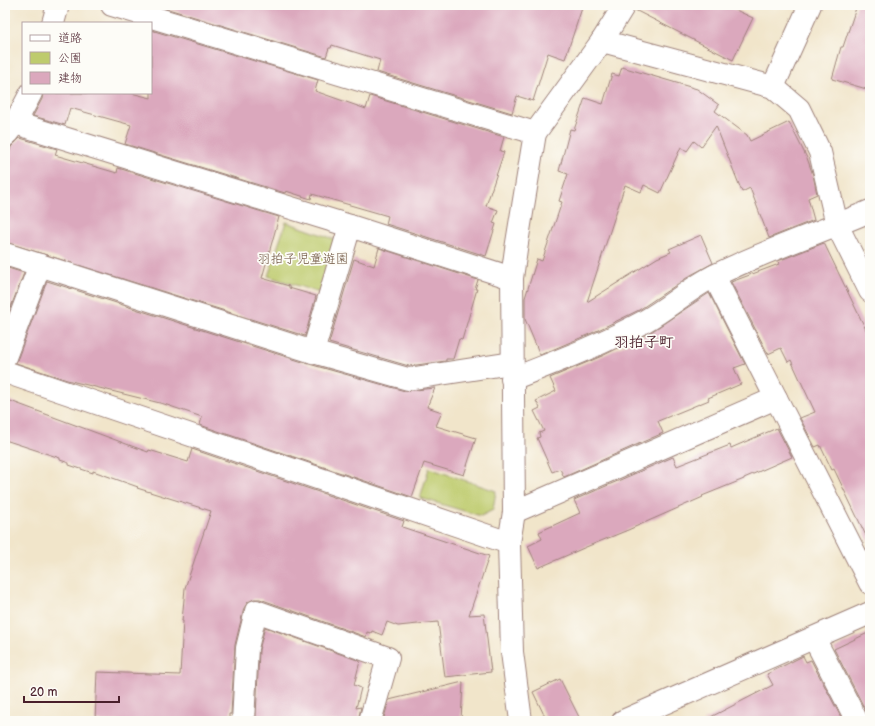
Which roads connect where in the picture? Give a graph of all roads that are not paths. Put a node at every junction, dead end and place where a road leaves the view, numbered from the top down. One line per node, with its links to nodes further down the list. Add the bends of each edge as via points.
1 (58, 5): 5 (street)
2 (112, 5): 10 (street)
3 (618, 5): 6 (street, via 623,7)
4 (810, 5): 7 (street)
5 (54, 22)
6 (602, 40): 7 (street); 10 (street)
7 (773, 87): 12 (street, via 799,110 820,152)
8 (29, 94): 9 (street)
9 (10, 130): 13 (street)
10 (535, 133): 17 (street)
11 (870, 211): 12 (street)
12 (837, 225): 16 (street, via 745,260); 18 (street)
13 (350, 226): 17 (street); 19 (street)
14 (5, 254): 15 (street)
15 (40, 265): 19 (street); 20 (street)
16 (714, 276): 21 (street, via 646,320 588,350); 23 (street)
17 (512, 278): 21 (street)
18 (870, 291)
19 (313, 352): 21 (street, via 408,379)
20 (5, 358)
21 (512, 371): 24 (street)
22 (5, 372): 25 (street)
23 (776, 398): 24 (street); 26 (street)
24 (514, 512): 25 (street)
25 (509, 543): 32 (street, via 512,652)
26 (870, 583)
27 (870, 613): 28 (street)
28 (814, 638): 29 (street); 34 (street)
29 (645, 717): 33 (street)
30 (243, 721): 31 (street, via 247,648 256,611 388,658)
31 (370, 721)
32 (521, 721)
33 (623, 721)
34 (857, 721)

